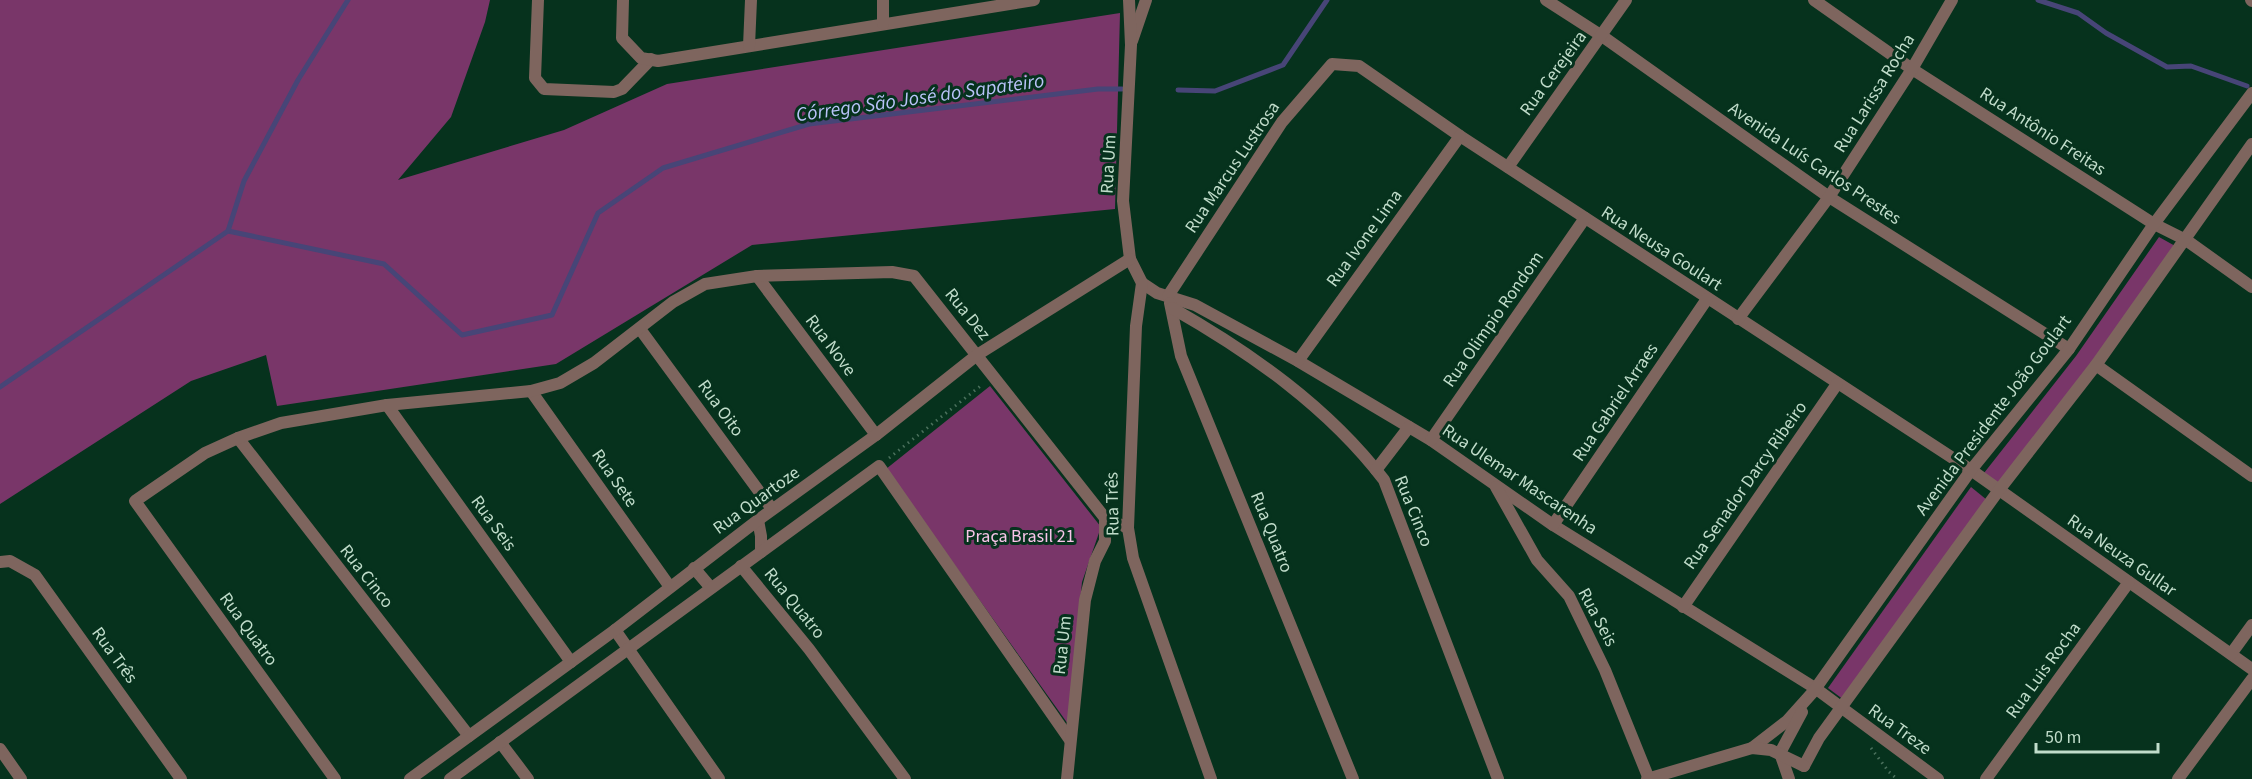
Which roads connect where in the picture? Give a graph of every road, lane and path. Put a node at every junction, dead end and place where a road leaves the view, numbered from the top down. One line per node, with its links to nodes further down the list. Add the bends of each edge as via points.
1 (538, 0): 17 (street, via 535,78 544,89 614,92)
2 (622, 0): 17 (street, via 622,38 641,58)
3 (751, 0): 16 (street)
4 (883, 0): 13 (street)
5 (1034, 0): 12 (street)
6 (1129, 0): 15 (street, Rua Um)
7 (1146, 0): 15 (street, Rua Um)
8 (1546, 0): 14 (street, Avenida Luís Carlos Prestes)
9 (1626, 0): 14 (street, Rua Cerejeira)
10 (1814, 0): 19 (street, Rua Antônio Freitas)
11 (1952, 0): 19 (street, Rua Larissa Rocha)
12 (1009, 2): 13 (street)
13 (883, 24): 16 (street)
14 (1602, 36): 23 (street, Rua Cerejeira); 24 (street, Avenida Luís Carlos Prestes)
15 (1131, 45): 28 (street, Rua Um, via 1124,201)
16 (749, 46): 17 (street)
17 (651, 60)
18 (1332, 64): 21 (street, Rua Neusa Goulart, via 1359,66); 33 (street, Rua Marcus Lustrosa, via 1282,122)
19 (1912, 69): 24 (street, Rua Larissa Rocha); 26 (street, Rua Antônio Freitas)
20 (2252, 93): 26 (street, Avenida Presidente João Goulart)
21 (1460, 136): 23 (street, Rua Neusa Goulart); 38 (street, Rua Ivone Lima)
22 (2252, 144): 27 (street)
23 (1508, 167): 25 (street, Rua Neusa Goulart)
24 (1829, 197): 34 (street, Rua Larissa Rocha); 36 (street, Avenida Luís Carlos Prestes)
25 (1585, 218): 32 (street, Rua Neusa Goulart); 47 (street, Rua Olimpio Rondom)
26 (2154, 224): 27 (street, Rua Antônio Freitas); 36 (street, Avenida Presidente João Goulart)
27 (2186, 240): 31 (street, Rua Antônio Freitas); 39 (street)
28 (1130, 259): 30 (street, Rua Um); 37 (street, Rua Quartoze)
29 (757, 276): 35 (street, via 705,284 673,302); 37 (street, Rua Dez, via 892,272 914,276); 45 (street, Rua Nove)
30 (1142, 283): 33 (street); 58 (street, Rua Três, via 1136,326)
31 (2252, 287)
32 (1707, 299): 34 (street, Rua Neusa Goulart); 57 (street, Rua Gabriel Arraes)
33 (1170, 302): 38 (street, Rua Ulemar Mascarenha, via 1195,305); 49 (street, Rua Cinco, via 1277,375); 93 (street, Rua Quatro, via 1182,356)
34 (1738, 319): 41 (street, Rua Neusa Goulart)
35 (640, 329): 42 (street, via 560,383); 54 (street, Rua Oito)
36 (2069, 349): 50 (street, Avenida Presidente João Goulart)
37 (977, 355): 40 (street, Rua Dez); 45 (street, Rua Quartoze)
38 (1298, 361): 44 (street, Rua Ulemar Mascarenha)
39 (2096, 365): 51 (street); 53 (street)
40 (993, 375): 48 (path); 55 (street, Rua Dez)
41 (1837, 384): 50 (street, Rua Neusa Goulart); 66 (street, Rua Senador Darcy Ribeiro)
42 (531, 391): 43 (street); 64 (street, Rua Sete)
43 (387, 405): 46 (street, via 281,423); 71 (street, Rua Seis)
44 (1408, 427): 47 (street, Rua Ulemar Mascarenha); 49 (street)
45 (876, 435): 54 (street, Rua Quartoze)
46 (238, 438): 76 (street, Rua Cinco); 85 (street, Rua Quatro, via 205,453 135,501)
47 (1431, 441): 52 (street, Rua Ulemar Mascarenha)
48 (879, 466): 59 (street); 77 (street)
49 (1376, 470): 94 (street, Rua Cinco, via 1391,497)
50 (1971, 470): 53 (street, Rua Neuza Gullar); 74 (street, Avenida Presidente João Goulart)
51 (2252, 476)
52 (1495, 484): 57 (street, Rua Ulemar Mascarenha); 95 (street, Rua Seis, via 1537,560 1569,596 1605,670)
53 (1999, 490): 63 (street, Rua Neuza Gullar); 75 (street)
54 (772, 509): 56 (street, Rua Quartoze)
55 (1105, 518): 58 (street); 77 (street, Rua Um, via 1105,541 1095,561 1085,600)
56 (758, 520): 59 (street); 62 (street, Rua Quartoze)
57 (1553, 525): 66 (street, Rua Ulemar Mascarenha)
58 (1128, 528): 92 (street, Rua Três, via 1133,558)
59 (760, 552): 61 (street)
60 (5, 562): 84 (street, Rua Três, via 35,575)
61 (741, 566): 65 (street); 90 (street, Rua Quatro, via 809,649)
62 (694, 568): 64 (street, Rua Quartoze); 65 (street)
63 (2129, 582): 70 (street, Rua Neuza Gullar); 99 (street, Rua Luis Rocha)
64 (670, 587): 68 (street, Rua Quartoze)
65 (711, 588): 69 (street)
66 (1683, 607): 74 (street, Rua Ulemar Mascarenha)
67 (2252, 625): 70 (street)
68 (615, 630): 69 (street); 71 (street, Rua Quartoze)
69 (628, 649): 78 (street); 89 (street)
70 (2231, 654): 72 (street, Rua Neuza Gullar)
71 (571, 662): 76 (street, Rua Quartoze)
72 (2252, 669)
73 (2252, 679): 100 (street)
74 (1814, 690): 75 (street, Rua Ulemar Mascarenha); 79 (street, Avenida Presidente João Goulart, via 1787,721); 81 (street)
75 (1842, 708): 82 (street); 98 (street, Rua Treze)
76 (469, 736): 86 (street, Rua Quartoze)
77 (1070, 740): 91 (street, Rua Um)
78 (500, 742): 87 (street); 88 (street)
79 (1752, 748): 81 (street); 95 (street)
80 (0, 749): 83 (street)
81 (1780, 753): 82 (street); 96 (street)
82 (1804, 766): 97 (street)
83 (21, 779)
84 (181, 779)
85 (335, 779)
86 (410, 779)
87 (450, 779)
88 (528, 779)
89 (719, 779)
90 (905, 779)
91 (1067, 779)
92 (1211, 779)
93 (1353, 779)
94 (1498, 779)
95 (1648, 779)
96 (1789, 779)
97 (1809, 779)
98 (1938, 779)
99 (1986, 779)
100 (2178, 779)

